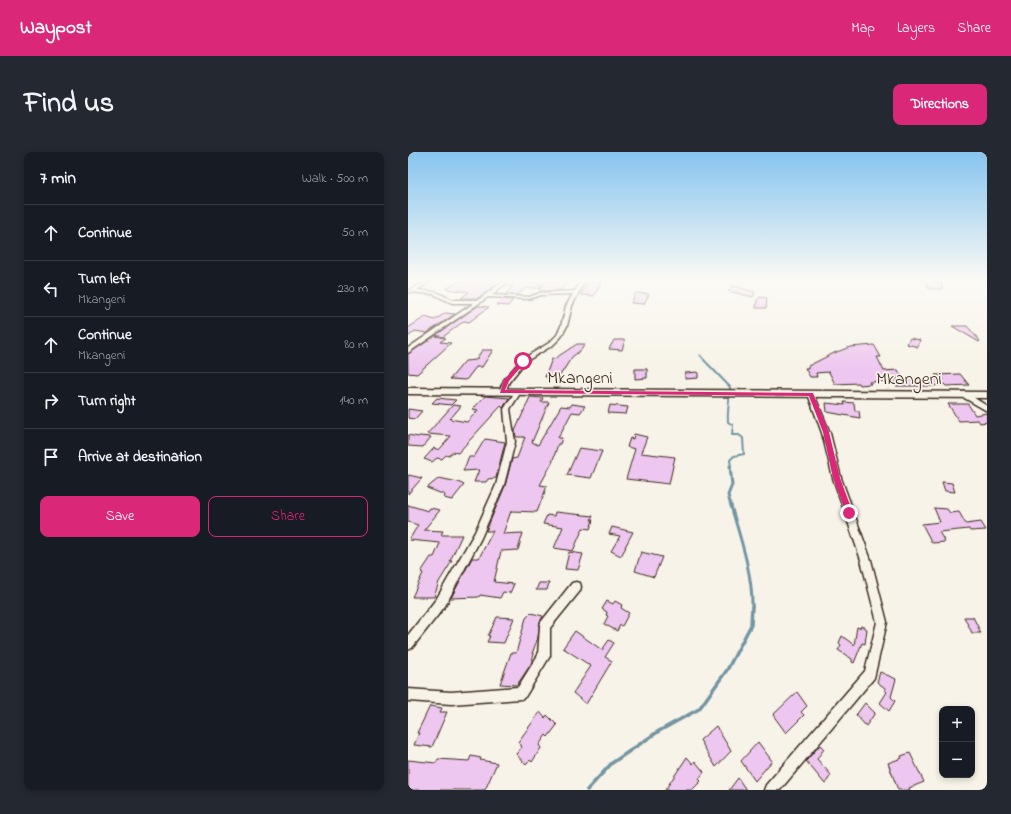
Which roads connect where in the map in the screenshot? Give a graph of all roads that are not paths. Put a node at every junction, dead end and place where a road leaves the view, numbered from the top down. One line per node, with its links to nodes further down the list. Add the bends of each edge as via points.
1 (466, 310): 3 (street)
2 (568, 310): 5 (street, via 559,336 551,344 523,361 506,381)
3 (408, 350)
4 (408, 391): 5 (street, Mkangeni)
5 (502, 392): 6 (street, Mkangeni)
6 (518, 392): 7 (street, Mkangeni); 12 (street, via 507,409 511,442 500,486 478,535 441,602)
7 (811, 394): 8 (street, Mkangeni); 14 (street, via 826,432 837,478 866,560 882,622 870,674)
8 (963, 394): 9 (street, Mkangeni); 10 (street)
9 (987, 395)
10 (987, 409)
11 (576, 588): 13 (street, via 545,626 544,656 521,693 462,699)
12 (408, 644)
13 (408, 695)
14 (771, 790)

